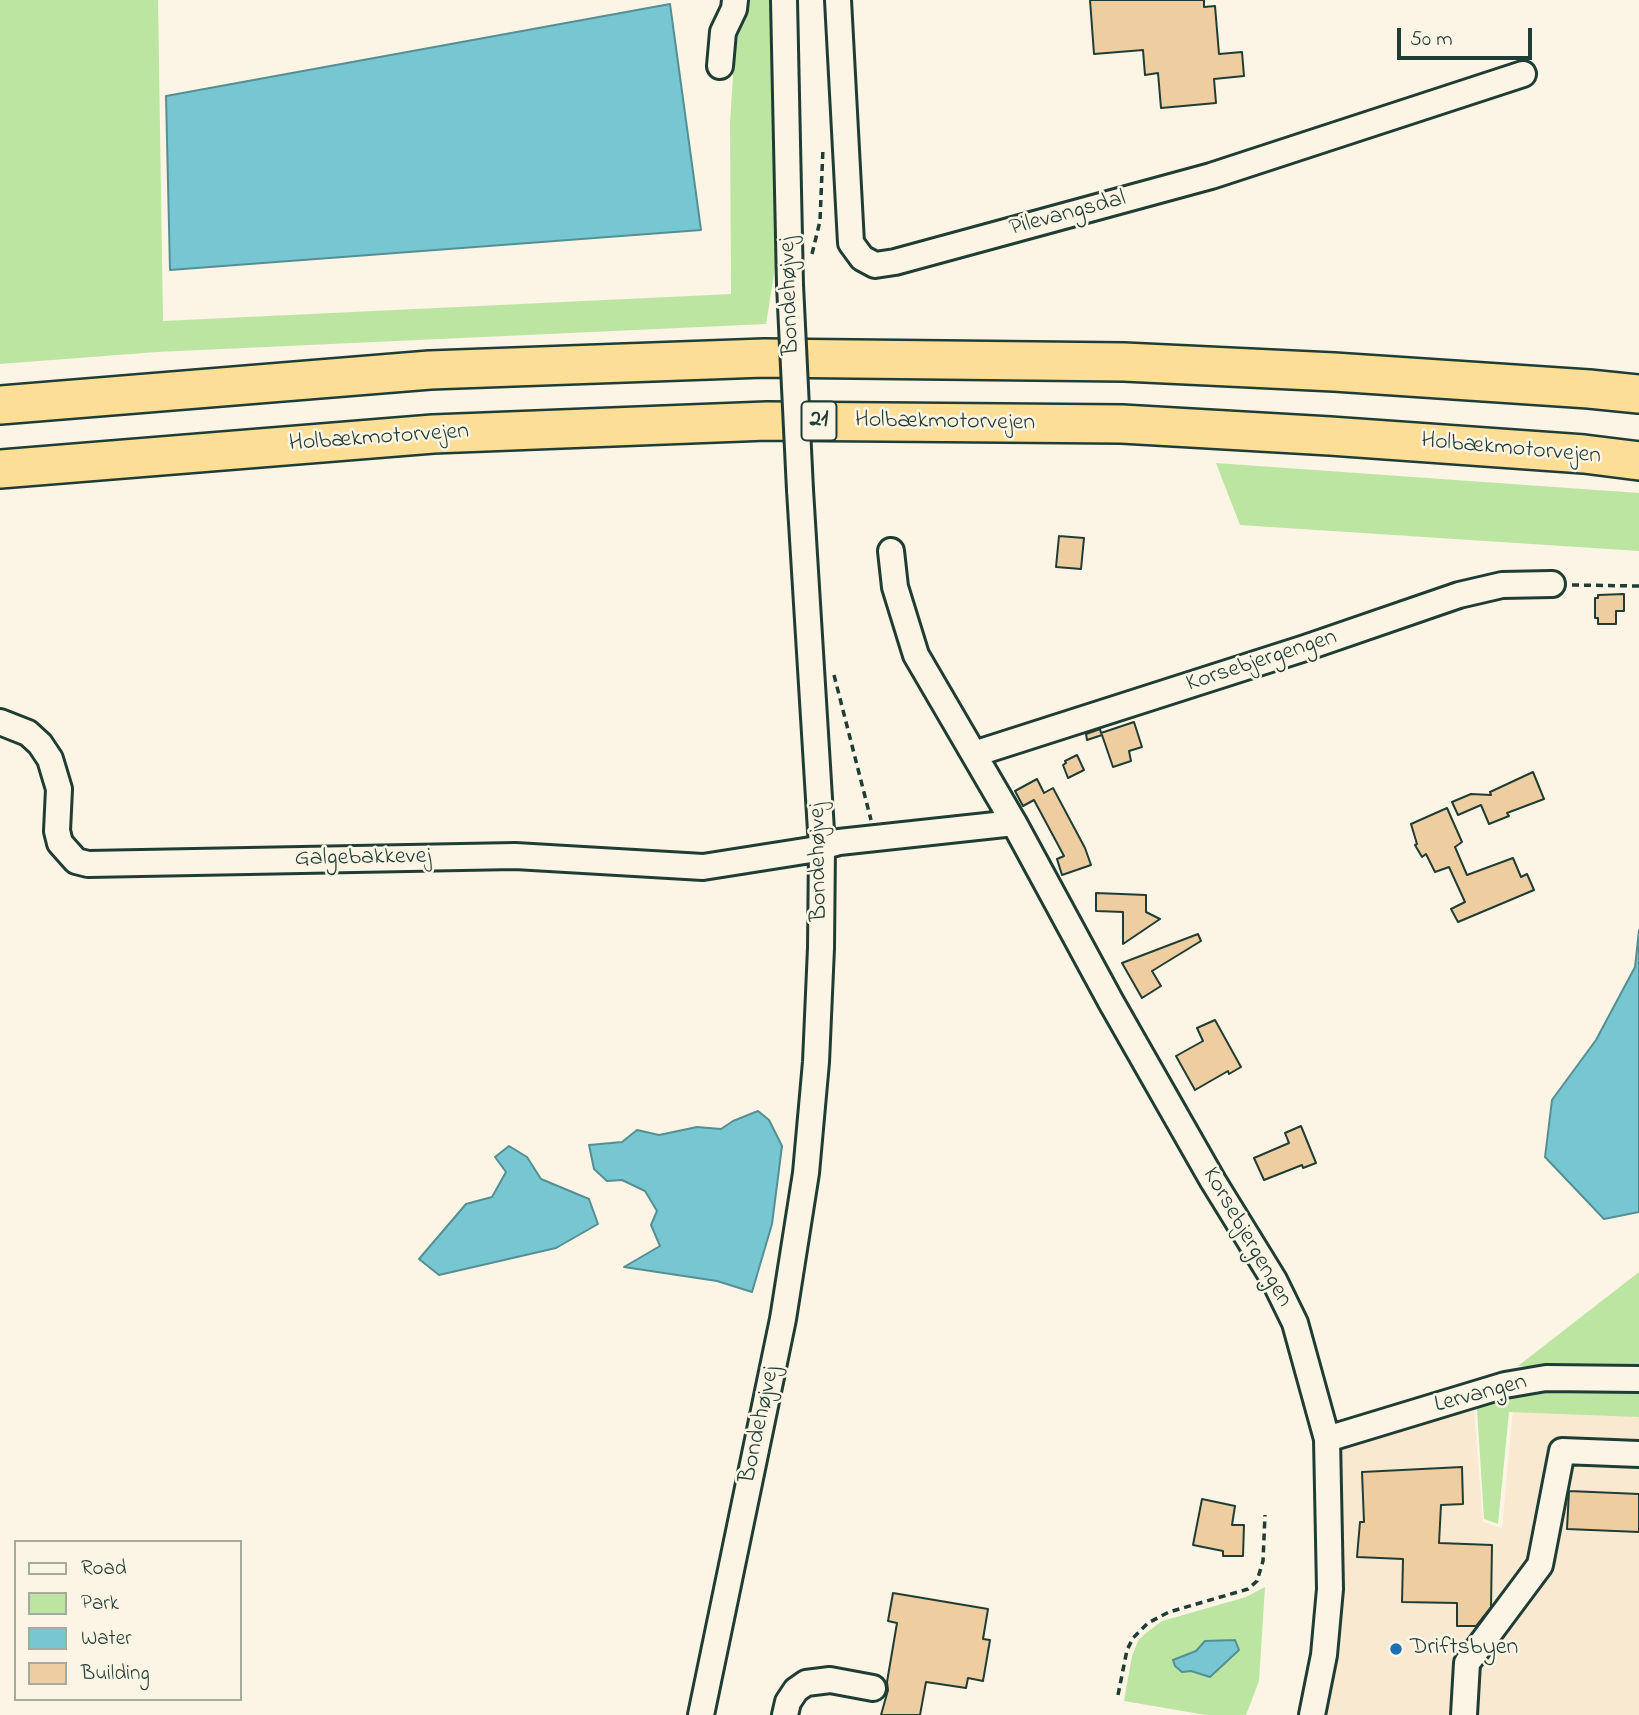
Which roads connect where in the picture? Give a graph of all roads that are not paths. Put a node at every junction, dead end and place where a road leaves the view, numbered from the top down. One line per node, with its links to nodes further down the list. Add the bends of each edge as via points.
1 (735, 0): 4 (street, via 723,32)
2 (784, 0): 15 (street, Bondehøjvej, bridge, via 790,285)
3 (838, 0): 5 (street, Pilevangsdal, via 851,243 862,258 875,265 1211,176)
4 (720, 66)
5 (1523, 74)
6 (1639, 394): 7 (highway, via 1137,362 764,358 430,370)
7 (0, 405)
8 (1639, 461): 9 (highway, Holbækmotorvejen / 21, via 1122,424 767,421 433,434)
9 (0, 469)
10 (891, 551): 13 (street, Korsebjergengen, via 895,587 916,655)
11 (1552, 584): 13 (street, Korsebjergengen, via 1502,585 1459,595)
12 (0, 722): 15 (street, Galgebakkevej, via 28,733 50,759 60,789 60,843 76,861 88,864 515,856 704,867)
13 (974, 754): 14 (street, Korsebjergengen)
14 (1014, 822): 15 (street); 17 (street, Korsebjergengen, via 1080,947 1274,1280 1295,1323)
15 (822, 847): 20 (street, Bondehøjvej, via 816,1062 806,1173 783,1319)
16 (1639, 1379): 17 (street, Lervangen, via 1546,1378 1505,1385)
17 (1327, 1440): 22 (street, via 1330,1589)
18 (1639, 1454): 23 (street, via 1562,1451 1540,1565 1467,1663)
19 (873, 1688): 21 (street, via 830,1680 806,1682 788,1702)
20 (701, 1715)
21 (785, 1715)
22 (1312, 1715)
23 (1464, 1715)

